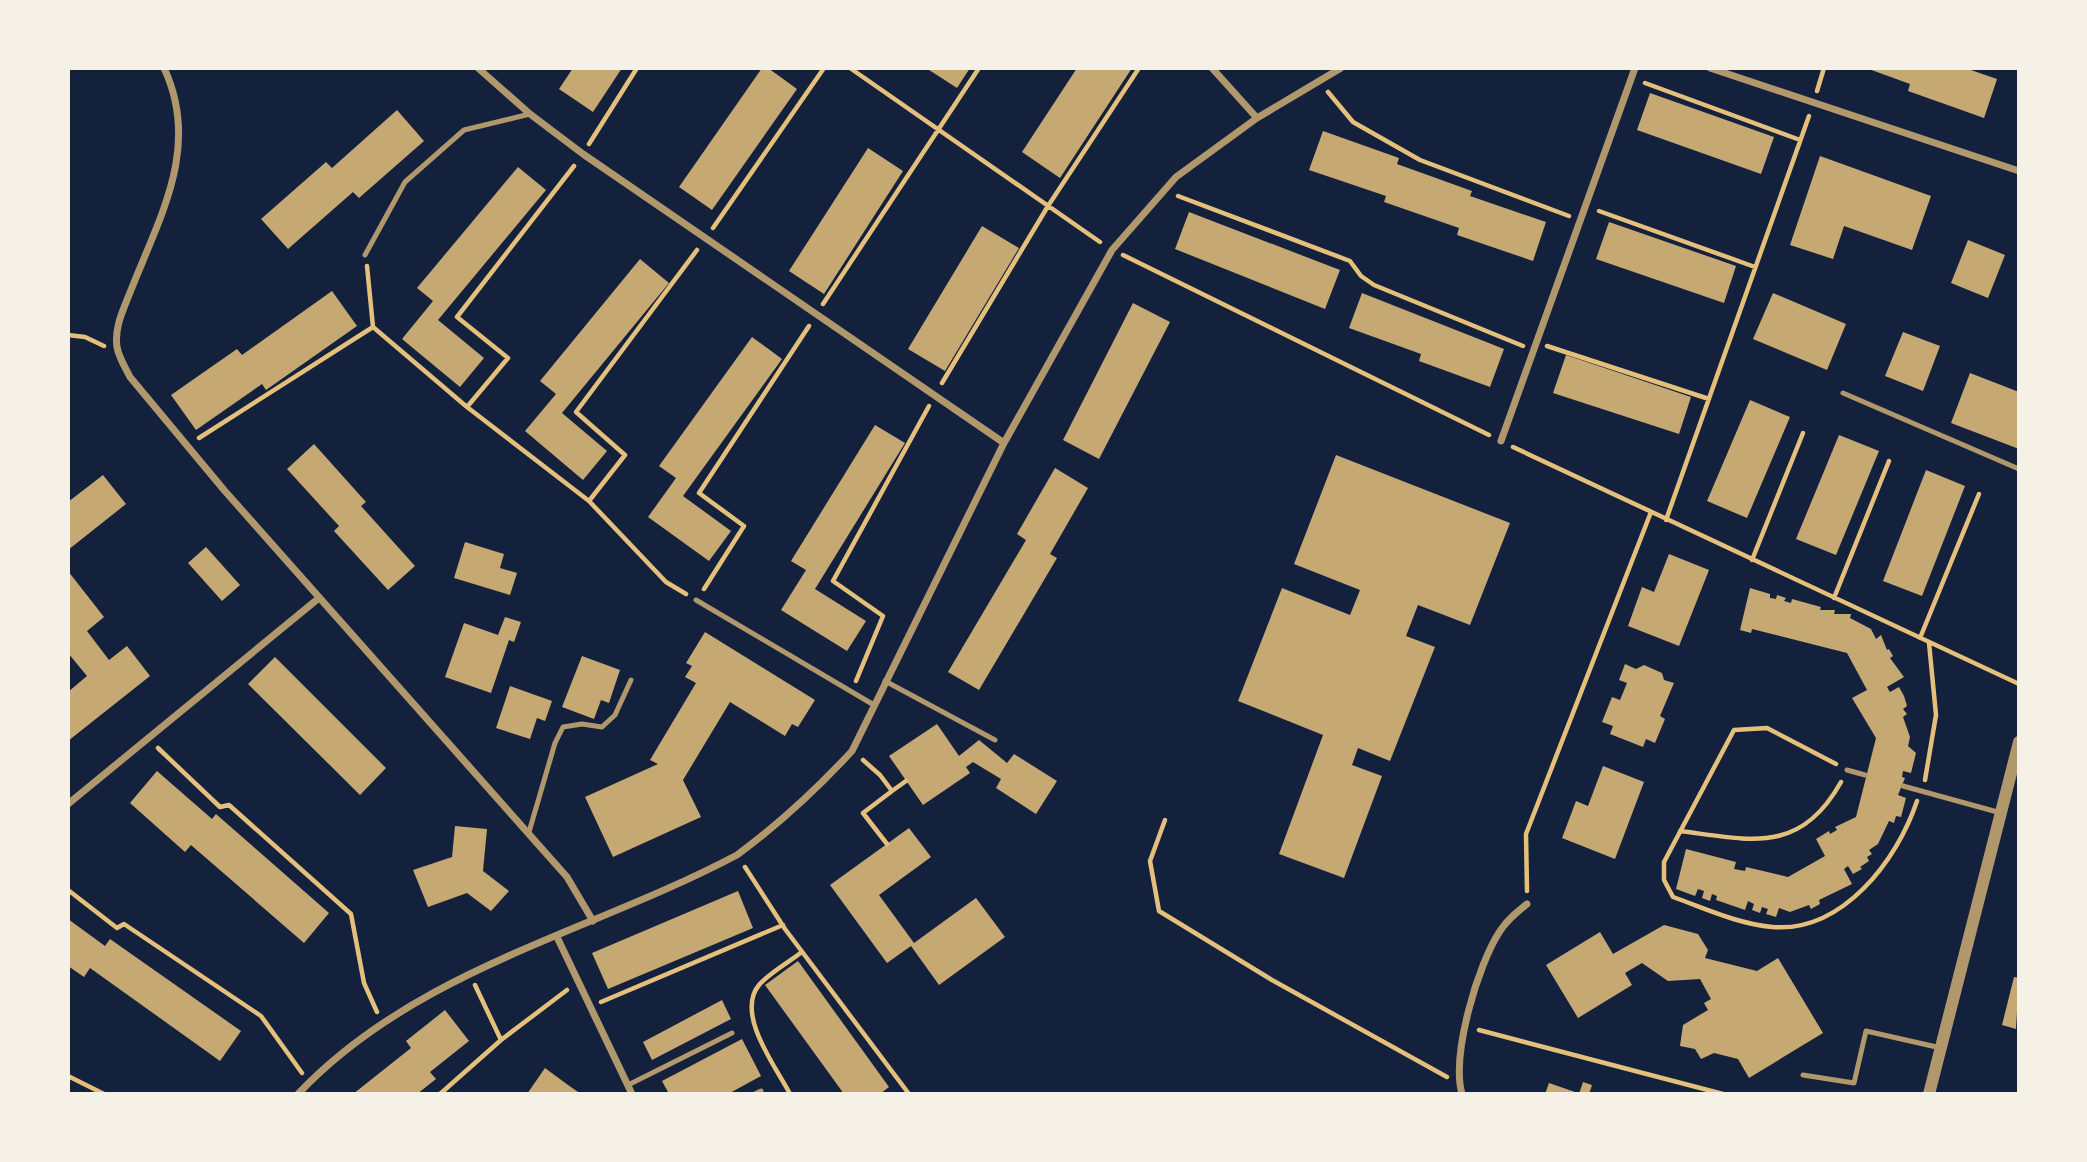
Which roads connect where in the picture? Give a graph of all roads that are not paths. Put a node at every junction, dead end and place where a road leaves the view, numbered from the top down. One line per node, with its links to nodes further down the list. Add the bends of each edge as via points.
1 (164, 68): 15 (street, via 177,100 179,155 173,183 117,329 120,359 187,446)
2 (478, 68): 7 (street)
3 (1213, 68): 8 (street)
4 (1341, 68): 8 (street)
5 (1634, 68): 12 (street)
6 (1710, 68): 9 (street)
7 (530, 114): 10 (lane, via 464,130 405,182); 13 (street)
8 (1257, 118): 13 (street, via 1175,177 1112,250)
9 (2019, 171)
10 (365, 255)
11 (1843, 393): 14 (lane)
12 (1501, 441)
13 (1004, 443): 18 (street)
14 (2019, 469)
15 (319, 598): 25 (street); 27 (street)
16 (696, 600): 19 (lane)
17 (631, 680): 27 (lane, via 615,715 602,727 563,727)
18 (886, 681): 19 (street); 20 (lane)
19 (874, 705): 29 (street, via 852,751 778,825 737,855)
20 (995, 740)
21 (2019, 742): 26 (street)
22 (1847, 770): 23 (lane)
23 (1865, 775)
24 (1903, 786): 26 (lane)
25 (68, 804)
26 (2001, 813): 32 (street)
27 (529, 832): 29 (street, via 567,877)
28 (1527, 904): 37 (street, via 1495,940 1464,1026 1459,1053)
29 (593, 921): 30 (street)
30 (557, 937): 34 (street); 35 (street, via 435,990 346,1048)
31 (732, 1033): 34 (lane)
32 (1941, 1048): 33 (lane, via 1866,1031 1854,1083); 38 (street)
33 (1803, 1075)
34 (628, 1086): 36 (street)
35 (298, 1094)
36 (632, 1094)
37 (1462, 1094)
38 (1929, 1094)

